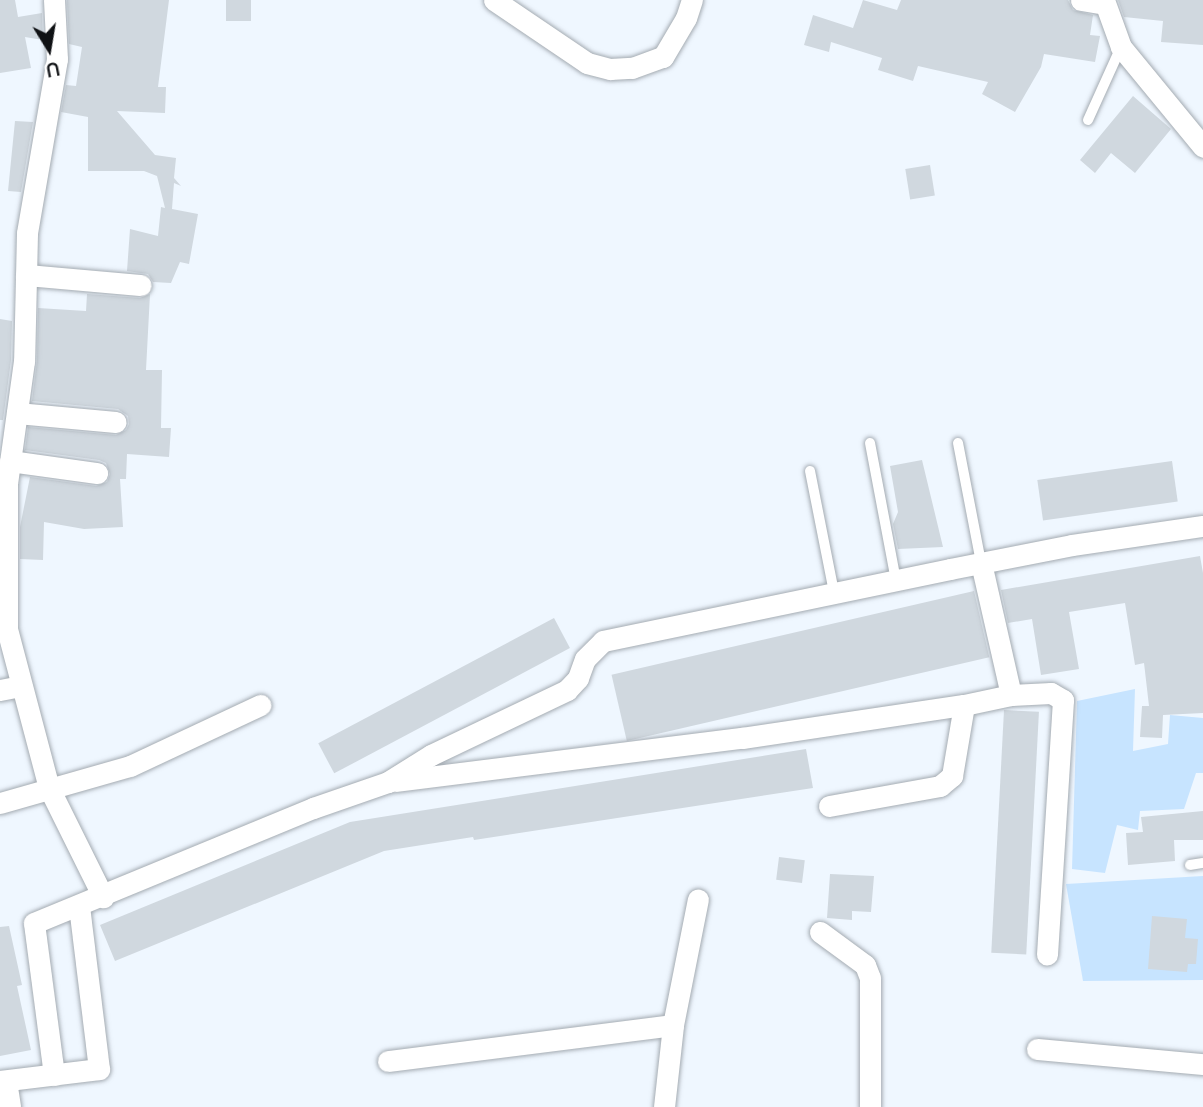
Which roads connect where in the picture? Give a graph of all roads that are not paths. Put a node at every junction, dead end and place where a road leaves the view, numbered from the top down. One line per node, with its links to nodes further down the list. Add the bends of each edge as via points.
1 (54, 0): 9 (street, via 57,58 27,233)
2 (494, 0): 3 (street, via 587,63 610,69 632,68 663,57)
3 (692, 0)
4 (1081, 0): 5 (street)
5 (1105, 2): 6 (street)
6 (1121, 47): 7 (lane); 8 (street)
7 (1088, 120)
8 (1203, 147)
9 (26, 275): 10 (street); 11 (street, via 24,361)
10 (141, 285)
11 (16, 413): 12 (street); 15 (street)
12 (116, 422)
13 (870, 443): 20 (lane)
14 (957, 443): 19 (lane)
15 (10, 461): 17 (street); 22 (street, via 6,498)
16 (810, 471): 21 (lane)
17 (97, 473)
18 (1203, 526): 19 (street)
19 (981, 564): 20 (street); 23 (street)
20 (896, 580): 21 (street)
21 (834, 592): 26 (street, via 603,641 585,659 567,690 431,755)
22 (10, 688): 27 (street)
23 (1011, 695): 25 (street); 36 (street, via 1051,693 1063,700)
24 (260, 705): 27 (street, via 130,766)
25 (964, 705): 26 (street); 29 (street, via 952,776 940,786)
26 (388, 782): 32 (street, via 313,808)
27 (49, 788): 28 (street); 32 (street)
28 (0, 803)
29 (829, 806)
30 (1203, 863): 31 (lane)
31 (1190, 865)
32 (103, 897): 34 (street)
33 (698, 899): 37 (street)
34 (79, 907): 41 (street, via 34,923); 41 (street, via 99,1069)
35 (820, 932): 45 (street, via 865,965 870,978)
36 (1047, 954)
37 (673, 1025): 39 (street); 44 (street)
38 (1037, 1049): 40 (street)
39 (388, 1061)
40 (1203, 1064)
41 (54, 1075): 42 (street)
42 (3, 1081): 43 (street)
43 (10, 1107)
44 (664, 1107)
45 (870, 1107)

